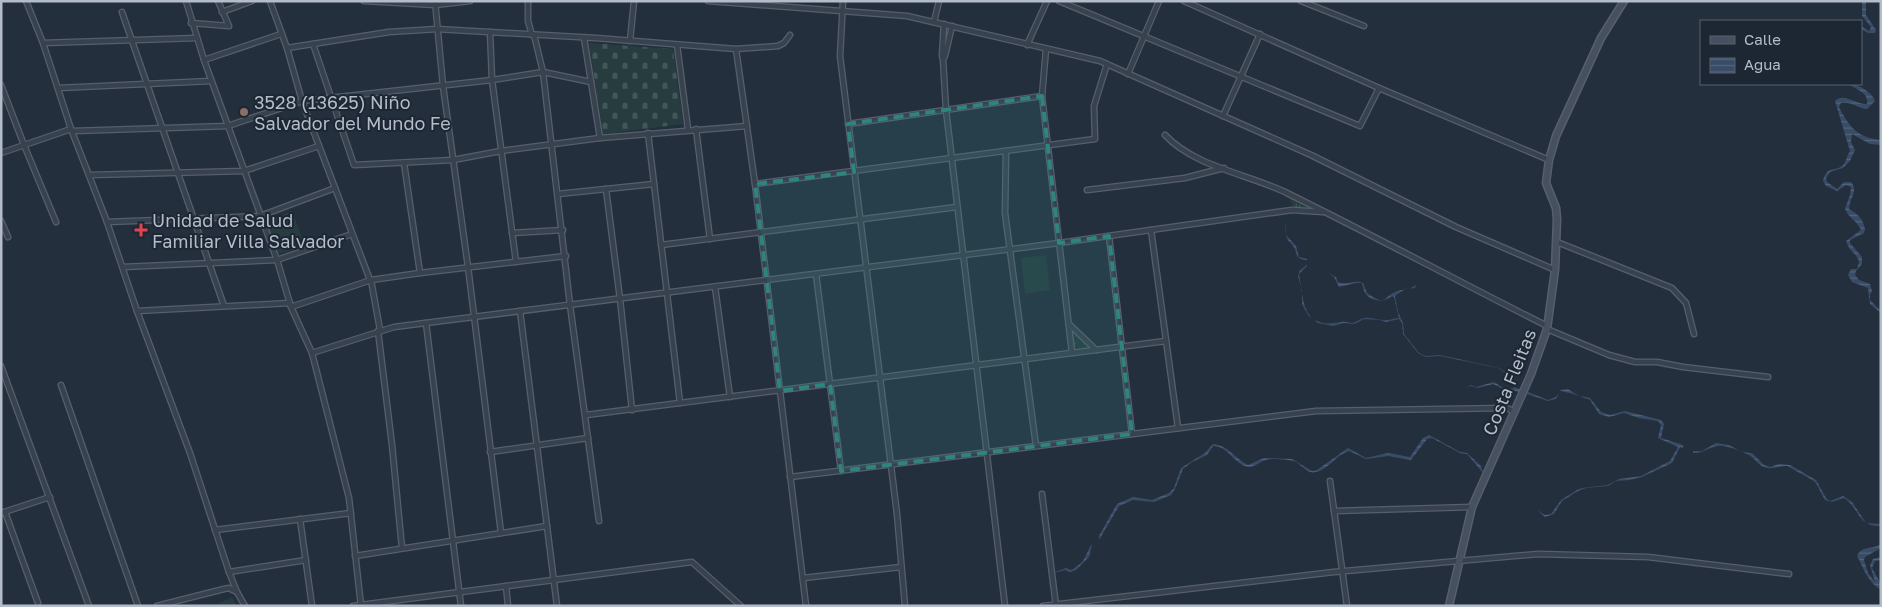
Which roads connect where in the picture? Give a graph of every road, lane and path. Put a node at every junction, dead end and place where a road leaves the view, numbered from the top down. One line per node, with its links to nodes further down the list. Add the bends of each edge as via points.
1 (26, 1): 40 (street)
2 (186, 1): 24 (street)
3 (218, 1): 23 (street)
4 (252, 1): 23 (street)
5 (270, 1): 31 (street)
6 (364, 1): 20 (street)
7 (470, 1): 20 (street)
8 (528, 1): 33 (street, via 528,21)
9 (634, 1): 39 (street)
10 (708, 1): 19 (street)
11 (843, 1): 21 (street)
12 (939, 1): 25 (street)
13 (1047, 1): 43 (street)
14 (1059, 1): 35 (street)
15 (1159, 1): 35 (street)
16 (1184, 1): 32 (street)
17 (1301, 1): 28 (street)
18 (1624, 1): 85 (main road, Costa Fleitas, via 1600,38 1556,136)
19 (734, 2): 21 (street)
20 (435, 3): 29 (street)
21 (842, 10): 25 (street); 66 (street, via 840,56)
22 (122, 12): 38 (street)
23 (222, 12): 24 (street, via 229,26)
24 (191, 22): 36 (street)
25 (934, 22): 26 (street)
26 (944, 24): 27 (street); 47 (street)
27 (952, 26): 43 (street); 47 (street)
28 (1364, 26)
29 (436, 29): 30 (street); 41 (street, via 389,32); 58 (street)
30 (490, 32): 33 (street); 53 (street)
31 (281, 34): 44 (street); 48 (street)
32 (1260, 34): 52 (street); 60 (street)
33 (533, 35): 37 (street); 50 (street)
34 (790, 35): 45 (street, via 778,46)
35 (1144, 35): 51 (street); 52 (street)
36 (197, 38): 38 (street); 48 (street)
37 (584, 38): 39 (street); 55 (street)
38 (132, 40): 40 (street); 56 (street)
39 (630, 41): 42 (street)
40 (43, 43): 59 (street)
41 (313, 44): 44 (street); 62 (street)
42 (678, 45): 45 (street); 70 (street)
43 (1027, 46): 46 (street)
44 (287, 48): 63 (street)
45 (736, 49): 68 (street)
46 (1046, 49): 49 (street); 61 (street)
47 (943, 59): 64 (street)
48 (204, 60): 54 (street)
49 (1107, 64): 51 (street); 79 (street, via 1094,106 1095,139)
50 (543, 72): 53 (street); 55 (street); 77 (street)
51 (1128, 74): 65 (street)
52 (1241, 76): 60 (street, via 1360,126); 65 (street)
53 (492, 80): 58 (street); 80 (street)
54 (211, 81): 56 (street); 67 (street)
55 (591, 82): 75 (street)
56 (147, 84): 59 (street); 69 (street)
57 (1, 86): 76 (street)
58 (443, 86): 62 (street); 84 (street)
59 (58, 88): 72 (street)
60 (1378, 88): 85 (street)
61 (1042, 96): 64 (street); 79 (street)
62 (331, 98): 63 (street); 86 (street, via 354,165)
63 (302, 101): 67 (street); 78 (street)
64 (946, 110): 66 (street); 83 (street)
65 (1223, 116): 126 (street)
66 (848, 124): 89 (street)
67 (228, 126): 69 (street); 88 (street)
68 (747, 126): 71 (street); 93 (street)
69 (162, 128): 72 (street); 90 (street)
70 (688, 129): 71 (street); 73 (street)
71 (696, 129): 113 (street)
72 (72, 130): 76 (street); 91 (street)
73 (648, 133): 75 (street); 92 (street)
74 (1165, 135): 87 (street, via 1182,150)
75 (600, 138): 77 (street)
76 (24, 145): 82 (street); 104 (street)
77 (552, 145): 80 (street); 97 (street)
78 (319, 146): 88 (street); 94 (street)
79 (1048, 146): 81 (street); 115 (street)
80 (501, 151): 84 (street); 109 (street)
81 (1006, 151): 83 (street); 117 (street, via 1005,213)
82 (1, 153)
83 (952, 158): 89 (street); 98 (street)
84 (453, 160): 86 (street); 124 (street)
85 (1549, 160): 114 (main road, Costa Fleitas, via 1546,183 1556,208)
86 (404, 163): 127 (street)
87 (1224, 168): 96 (street, via 1185,178); 99 (street, via 1285,192)
88 (244, 171): 90 (street); 100 (street)
89 (854, 172): 93 (street); 102 (street)
90 (178, 173): 91 (street); 101 (street)
91 (90, 175): 105 (street)
92 (654, 184): 95 (street); 116 (street)
93 (755, 184): 108 (street)
94 (335, 188): 100 (street); 110 (street)
95 (606, 189): 97 (street); 133 (street)
96 (1087, 190)
97 (558, 194): 106 (street)
98 (957, 207): 102 (street); 118 (street)
99 (1323, 212): 107 (street, via 1292,210); 142 (street)
100 (260, 216): 101 (street); 120 (street)
101 (193, 218): 105 (street); 122 (street)
102 (860, 219): 108 (street); 125 (street)
103 (1, 221): 111 (street)
104 (56, 222)
105 (107, 222): 123 (street)
106 (562, 230): 109 (street); 119 (street)
107 (1151, 230): 112 (street); 145 (street)
108 (760, 232): 113 (street); 130 (street)
109 (512, 233): 121 (street)
110 (352, 234): 120 (street); 129 (street)
111 (8, 236)
112 (1109, 236): 115 (street); 146 (street)
113 (710, 239): 116 (street)
114 (1557, 242): 126 (main road, Costa Fleitas); 144 (street, via 1672,288 1686,303)
115 (1059, 243): 117 (street); 141 (street)
116 (661, 245): 132 (street)
117 (1010, 249): 118 (street); 150 (street)
118 (963, 255): 125 (street); 152 (street)
119 (566, 256): 121 (street); 135 (street)
120 (277, 260): 122 (street); 134 (street)
121 (516, 262): 124 (street)
122 (209, 263): 123 (street); 136 (street)
123 (124, 267): 137 (street)
124 (468, 268): 127 (street); 139 (street)
125 (866, 268): 128 (street); 154 (street)
126 (1554, 270): 142 (main road, Costa Fleitas)
127 (420, 273): 129 (street)
128 (816, 274): 130 (street); 155 (street)
129 (371, 280): 134 (street); 143 (street)
130 (766, 280): 131 (street); 157 (street)
131 (715, 287): 132 (street); 158 (street)
132 (667, 293): 133 (street); 159 (street)
133 (620, 299): 135 (street); 160 (street)
134 (291, 305): 136 (street); 148 (street)
135 (570, 305): 138 (street); 162 (street)
136 (224, 306): 137 (street)
137 (137, 311): 183 (street)
138 (520, 311): 139 (street); 166 (street)
139 (473, 317): 140 (street); 168 (street)
140 (426, 323): 143 (street); 185 (street)
141 (1069, 324): 147 (street); 149 (street)
142 (1547, 328): 153 (street, via 1609,355 1635,362); 161 (main road, Costa Fleitas)
143 (379, 330): 148 (street); 186 (street)
144 (1694, 334)
145 (1166, 341): 146 (street); 163 (street)
146 (1122, 347): 147 (street); 164 (street)
147 (1096, 350): 149 (street)
148 (312, 353): 178 (street)
149 (1072, 354): 150 (street)
150 (1025, 360): 152 (street); 167 (street)
151 (1, 366): 175 (street)
152 (976, 366): 154 (street); 169 (street)
153 (1768, 377)
154 (880, 378): 155 (street); 170 (street)
155 (830, 384): 157 (street); 171 (street)
156 (61, 385): 204 (street)
157 (780, 391): 158 (street); 172 (street)
158 (730, 397): 159 (street)
159 (680, 403): 160 (street)
160 (632, 410): 162 (street)
161 (1515, 412): 163 (street, via 1507,408 1316,411); 176 (main road, Costa Fleitas)
162 (586, 416): 165 (street)
163 (1178, 428): 164 (street)
164 (1132, 434): 167 (street)
165 (588, 438): 166 (street); 181 (street)
166 (537, 445): 168 (street); 182 (street)
167 (1036, 446): 169 (street)
168 (490, 452): 184 (street)
169 (986, 452): 170 (street); 216 (street)
170 (890, 464): 171 (street); 190 (street)
171 (841, 471): 172 (street)
172 (790, 477): 194 (street)
173 (1330, 482): 177 (street)
174 (1042, 494): 202 (street)
175 (50, 497): 179 (street); 203 (street)
176 (1472, 507): 177 (street); 189 (main road, Costa Fleitas)
177 (1334, 511): 191 (street)
178 (351, 512): 180 (street); 187 (street)
179 (3, 513): 200 (street)
180 (300, 519): 183 (street); 188 (street)
181 (598, 521)
182 (547, 526): 184 (street); 195 (street)
183 (215, 530): 192 (street)
184 (501, 533): 185 (street)
185 (453, 540): 186 (street); 198 (street)
186 (402, 548): 187 (street)
187 (355, 556): 201 (street)
188 (306, 560): 192 (street); 207 (street)
189 (1459, 561): 191 (street); 193 (street, via 1538,554 1614,555); 219 (main road, Costa Fleitas)
190 (901, 567): 194 (street); 215 (street)
191 (1342, 571): 202 (street); 218 (street)
192 (228, 572): 197 (street)
193 (1789, 574)
194 (803, 578): 214 (street)
195 (554, 580): 196 (street); 212 (street); 213 (street, via 692,562)
196 (506, 586): 198 (street); 211 (street)
197 (237, 592): 205 (street, via 229,588); 206 (street)
198 (459, 592): 199 (street); 210 (street)
199 (409, 598): 201 (street); 209 (street)
200 (38, 603)
201 (361, 605): 208 (street)
202 (1055, 605): 217 (street)
203 (89, 606)
204 (138, 606)
205 (157, 606)
206 (245, 606)
207 (312, 606)
208 (353, 606)
209 (410, 606)
210 (461, 606)
211 (508, 606)
212 (557, 606)
213 (741, 606)
214 (806, 606)
215 (906, 606)
216 (1005, 606)
217 (1042, 606)
218 (1347, 606)
219 (1449, 606)

